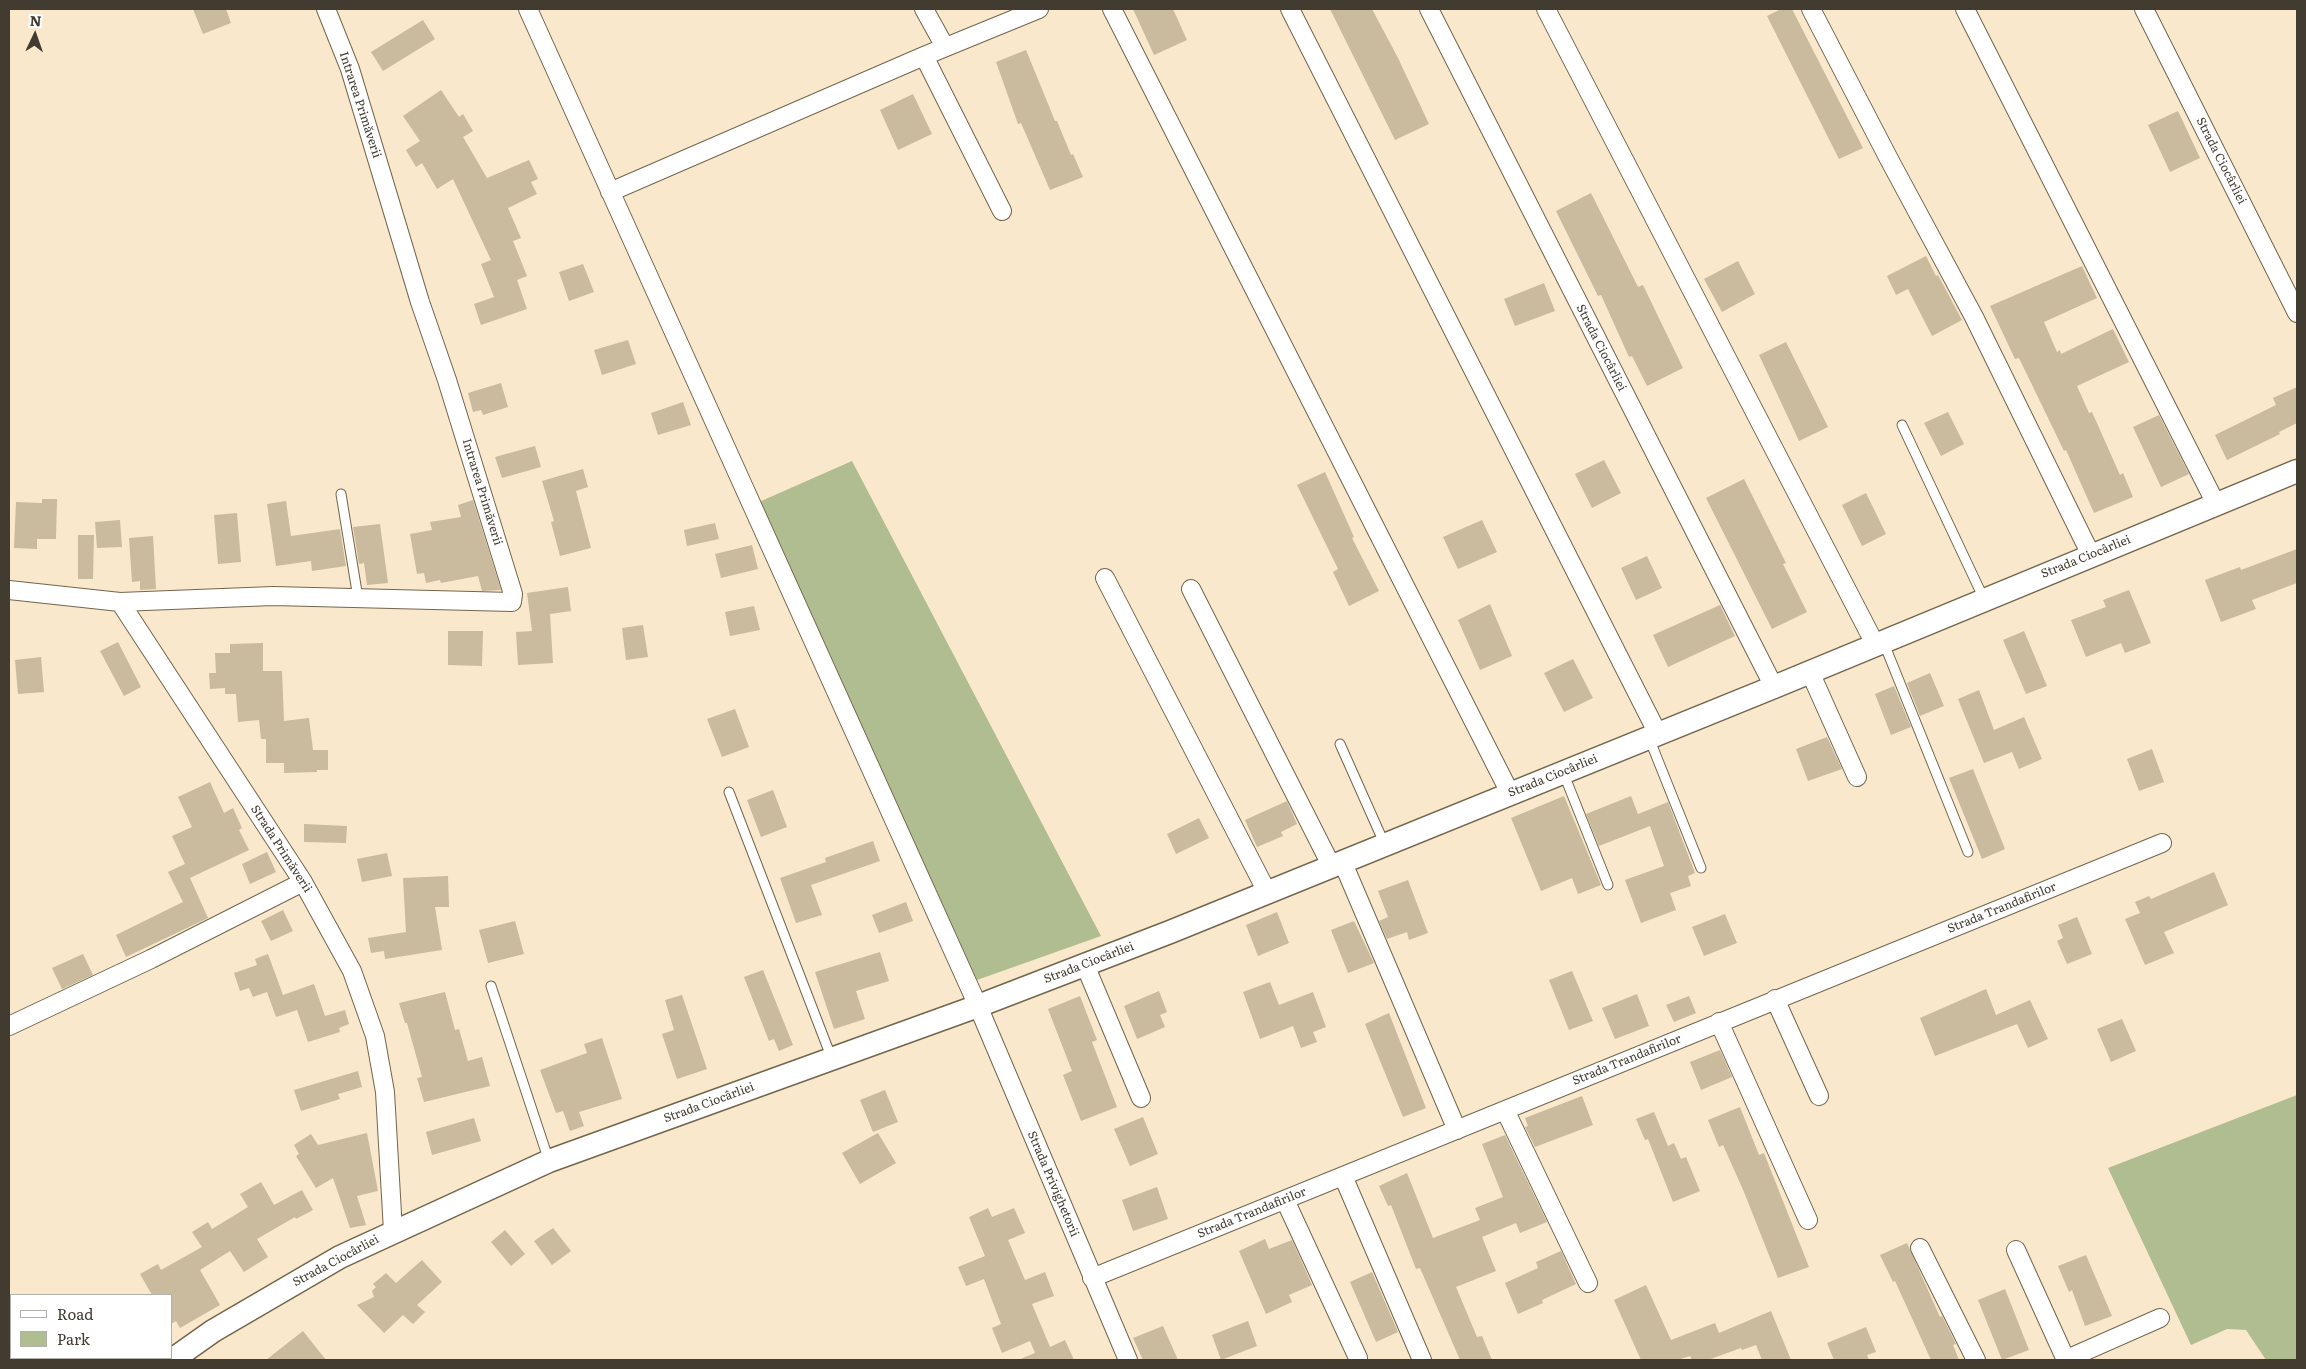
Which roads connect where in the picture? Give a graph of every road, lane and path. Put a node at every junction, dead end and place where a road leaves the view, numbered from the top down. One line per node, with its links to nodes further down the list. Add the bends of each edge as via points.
1 (326, 9): 25 (street, Intrarea Primăverii, via 350,69 513,594 512,602 506,604)
2 (528, 9): 14 (street, Strada Privighetorii)
3 (924, 9): 12 (street)
4 (1039, 9): 12 (street)
5 (1112, 9): 36 (street)
6 (1290, 9): 31 (street)
7 (1429, 9): 30 (street, Strada Ciocârliei)
8 (1546, 9): 28 (street)
9 (1811, 9): 21 (street, via 1974,317)
10 (1965, 9): 20 (street)
11 (2144, 9): 16 (street, Strada Ciocârliei)
12 (945, 47): 13 (street)
13 (924, 56): 14 (street); 15 (street)
14 (610, 192): 48 (street, Strada Privighetorii)
15 (1002, 211)
16 (2297, 313)
17 (1902, 425): 26 (lane)
18 (2297, 472): 20 (street, Strada Ciocârliei)
19 (341, 494): 25 (lane)
20 (2216, 504): 21 (street, Strada Ciocârliei)
21 (2091, 555): 26 (street, Strada Ciocârliei)
22 (1105, 578): 44 (street)
23 (1191, 589): 40 (street)
24 (9, 590): 27 (street)
25 (358, 598): 27 (street, Intrarea Primăverii, via 272,596)
26 (1984, 599): 28 (street, Strada Ciocârliei)
27 (120, 602): 42 (street, Strada Primăverii)
28 (1879, 642): 29 (street, Strada Ciocârliei); 39 (lane)
29 (1810, 672): 30 (street, Strada Ciocârliei); 34 (street)
30 (1774, 687): 31 (street, Strada Ciocârliei)
31 (1654, 736): 33 (street, Strada Ciocârliei); 41 (lane)
32 (1340, 744): 38 (lane)
33 (1563, 772): 36 (street, Strada Ciocârliei); 43 (lane)
34 (1857, 778)
35 (729, 792): 51 (lane)
36 (1510, 793): 38 (street, Strada Ciocârliei)
37 (2162, 843): 47 (street, Strada Trandafirilor)
38 (1386, 845): 40 (street, Strada Ciocârliei)
39 (1968, 852)
40 (1337, 865): 44 (street, Strada Ciocârliei); 55 (street)
41 (1701, 868)
42 (303, 882): 50 (street); 60 (street, Strada Primăverii, via 352,971 375,1036 385,1092)
43 (1608, 885)
44 (1267, 892): 45 (street, Strada Ciocârliei)
45 (1085, 965): 48 (street, Strada Ciocârliei); 53 (street)
46 (491, 986): 56 (lane)
47 (1775, 999): 49 (street, Strada Trandafirilor); 52 (street)
48 (978, 1006): 51 (street, Strada Ciocârliei); 63 (street, Strada Privighetorii)
49 (1719, 1022): 54 (street, Strada Trandafirilor); 59 (street)
50 (9, 1026)
51 (832, 1059): 56 (street, Strada Ciocârliei)
52 (1819, 1096)
53 (1141, 1098)
54 (1505, 1110): 55 (street, Strada Trandafirilor); 64 (street)
55 (1457, 1130): 57 (street, Strada Trandafirilor)
56 (549, 1161): 60 (street, Strada Ciocârliei)
57 (1343, 1176): 58 (street, Strada Trandafirilor); 69 (street)
58 (1285, 1200): 63 (street, Strada Trandafirilor); 66 (street)
59 (1808, 1220)
60 (393, 1231): 67 (street, Strada Ciocârliei, via 292,1284 213,1331)
61 (1920, 1248): 70 (street)
62 (2016, 1250): 71 (street)
63 (1092, 1278): 68 (street, Strada Privighetorii)
64 (1588, 1283)
65 (2160, 1318): 71 (street)
66 (1358, 1358)
67 (172, 1360)
68 (1128, 1360)
69 (1422, 1360)
70 (1976, 1360)
71 (2066, 1360)

